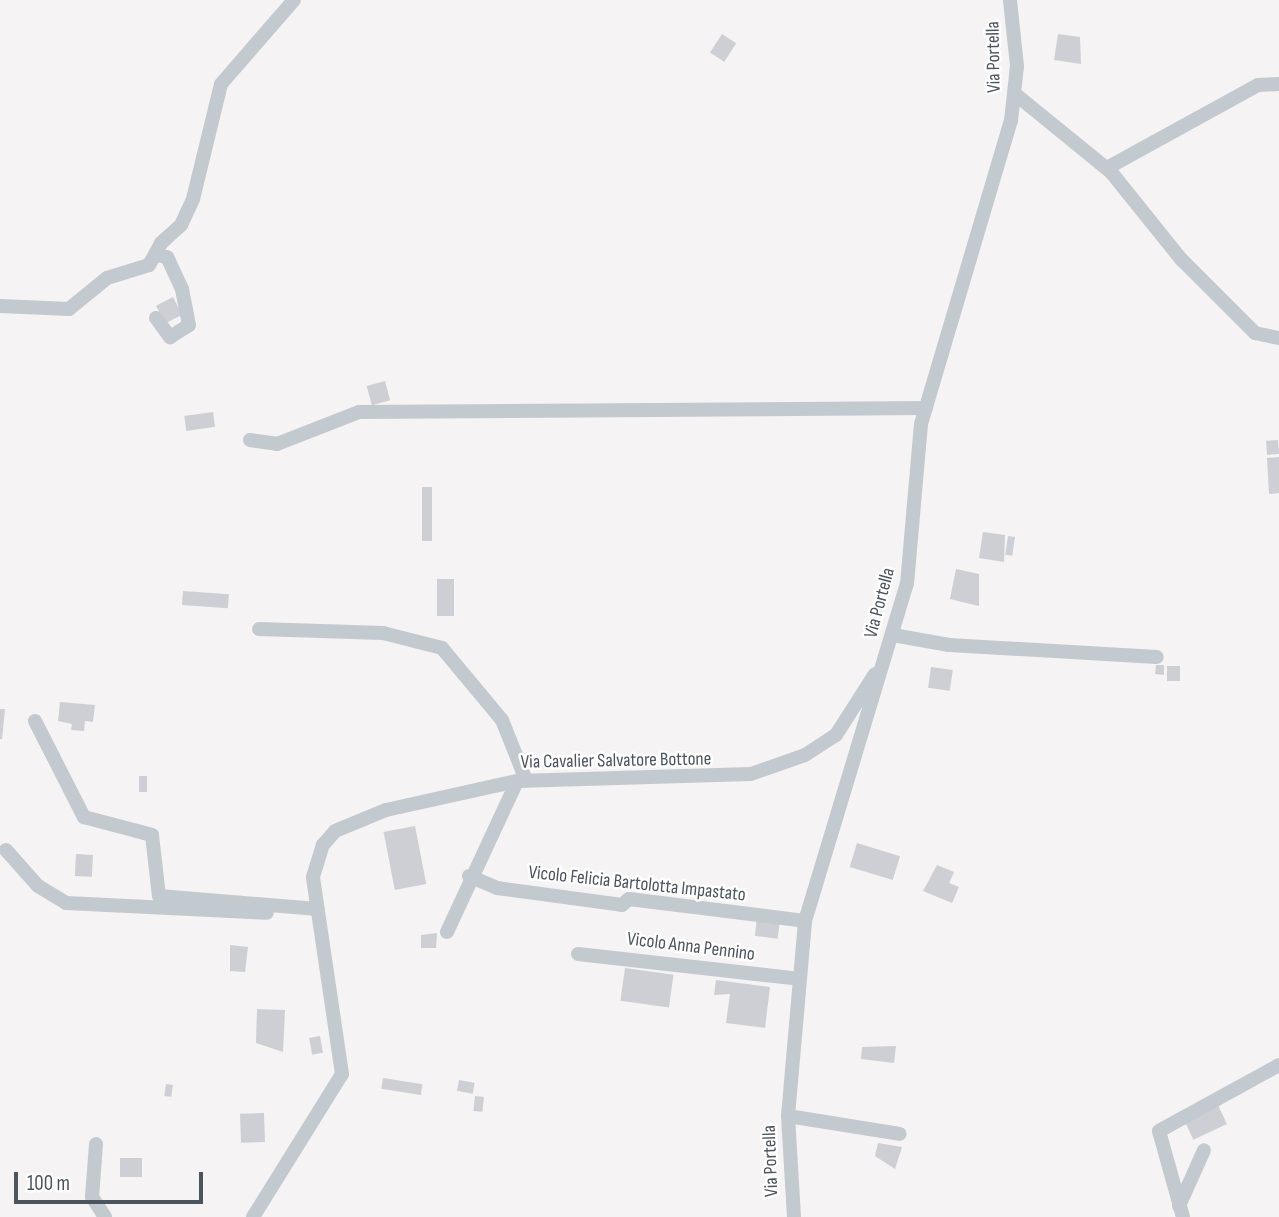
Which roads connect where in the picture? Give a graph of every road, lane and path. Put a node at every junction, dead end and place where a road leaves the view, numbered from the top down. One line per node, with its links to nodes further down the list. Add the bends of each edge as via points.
1 (293, 0): 6 (street, via 216,93 207,157 181,225)
2 (1010, 0): 4 (street, Via Portella)
3 (1279, 83): 5 (street, via 1258,85)
4 (1015, 94): 5 (street); 10 (street, Via Portella)
5 (1107, 168): 9 (street, via 1181,259 1255,334)
6 (157, 255): 7 (street, via 141,269 97,284 69,309); 8 (street, via 167,257 182,289 189,326 170,337)
7 (0, 306)
8 (156, 318)
9 (1279, 338)
10 (926, 408): 11 (street, via 359,412 277,444); 13 (street, Via Portella, via 913,548)
11 (250, 440)
12 (258, 629): 18 (street, via 395,634 442,648 502,720)
13 (891, 641): 14 (street); 16 (street, Via Cavalier Salvatore Bottone); 17 (street, Via Portella)
14 (1157, 657)
15 (35, 721): 21 (street, via 84,817 152,835 159,896)
16 (836, 735): 17 (street); 18 (street, Via Cavalier Salvatore Bottone, via 797,758 729,779)
17 (858, 748): 22 (street, Via Portella)
18 (521, 780): 20 (street); 21 (street, Via Cavalier Salvatore Bottone, via 386,810 340,828 315,867)
19 (6, 850): 21 (street, via 38,886 77,905 295,914)
20 (469, 876): 22 (street, Vicolo Felicia Bartolotta Impastato, via 497,888 622,905 629,899); 23 (street)
21 (311, 909): 33 (street, Via Cavalier Salvatore Bottone, via 342,1074)
22 (805, 921): 25 (street, Via Portella)
23 (447, 932)
24 (578, 954): 25 (street, Vicolo Anna Pennino)
25 (800, 979): 27 (street, Via Portella)
26 (1279, 1065): 31 (street, via 1159,1131)
27 (788, 1116): 28 (street); 34 (street, Via Portella)
28 (900, 1134)
29 (96, 1144): 32 (street, via 92,1197)
30 (1204, 1150): 31 (street)
31 (1181, 1211)
32 (105, 1217)
33 (253, 1217)
34 (794, 1217)

